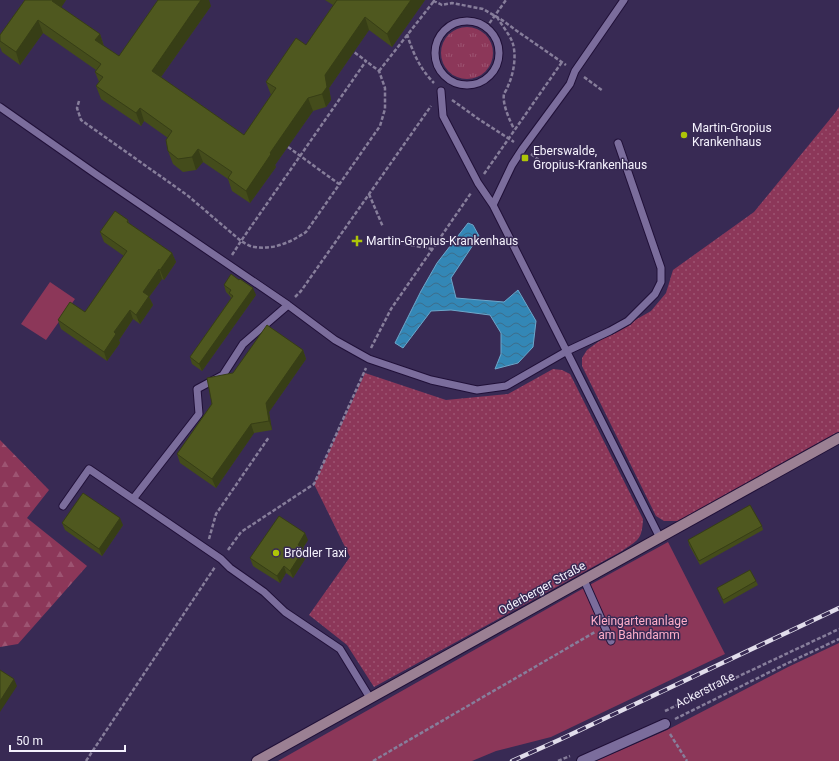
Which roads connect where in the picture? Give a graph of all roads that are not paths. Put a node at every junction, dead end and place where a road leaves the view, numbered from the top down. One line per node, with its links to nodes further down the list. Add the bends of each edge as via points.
1 (624, 0): 6 (lane, via 575,71 570,84 512,165)
2 (486, 28): 2 (lane, via 466,21 453,24 444,31 435,47 435,56 437,66 445,77 457,84 473,85 491,74 498,62 499,48 495,38)
3 (441, 91): 6 (lane, via 443,116 478,183)
4 (0, 107): 7 (lane)
5 (618, 143): 8 (lane, via 661,268 660,282 655,294 628,321)
6 (493, 205): 8 (lane)
7 (288, 305): 8 (lane, via 335,340 369,359 431,380 477,390 506,386); 10 (lane, via 243,344 223,375 197,389 199,414)
8 (567, 351): 12 (lane)
9 (839, 438): 12 (main road, Oderberger Straße)
10 (133, 499): 11 (lane, via 89,469); 15 (lane, via 221,559 264,592 285,612 340,649)
11 (63, 506)
12 (660, 538): 13 (main road, Oderberger Straße)
13 (584, 580): 14 (lane); 15 (main road, Oderberger Straße)
14 (611, 641)
15 (370, 698): 18 (main road, Oderberger Straße)
16 (665, 724): 17 (street)
17 (579, 757)
18 (257, 761)

